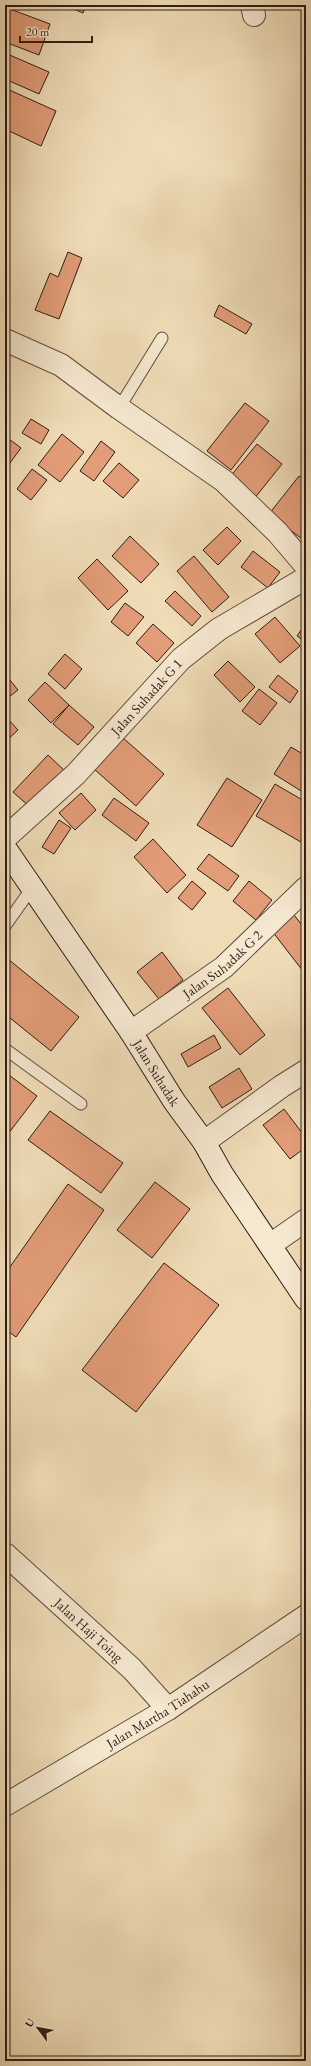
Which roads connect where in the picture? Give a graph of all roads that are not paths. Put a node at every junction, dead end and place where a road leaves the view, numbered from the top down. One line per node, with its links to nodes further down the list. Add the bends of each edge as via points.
1 (162, 338): 3 (lane)
2 (5, 340): 3 (street, via 61,365)
3 (119, 408): 4 (street, via 224,481 277,532)
4 (306, 566)
5 (306, 578): 6 (street, Jalan Suhadak G 1, via 219,629 181,659 76,774)
6 (5, 838)
7 (5, 848): 8 (street, Jalan Suhadak)
8 (32, 888): 10 (lane); 11 (street, Jalan Suhadak)
9 (306, 888): 11 (street, Jalan Suhadak G 2, via 224,967)
10 (5, 926)
11 (131, 1032): 15 (street, Jalan Suhadak, via 174,1101)
12 (5, 1048): 14 (lane)
13 (306, 1071): 15 (street)
14 (81, 1104)
15 (204, 1142): 17 (street, Jalan Suhadak, via 222,1174)
16 (306, 1220): 17 (street)
17 (270, 1245): 18 (street, Jalan Suhadak)
18 (306, 1299)
19 (5, 1554): 21 (street, Jalan Haji Toing, via 132,1669)
20 (306, 1617): 21 (street, Jalan Martha Tiahahu)
21 (168, 1709): 22 (street, Jalan Martha Tiahahu)
22 (5, 1805)

